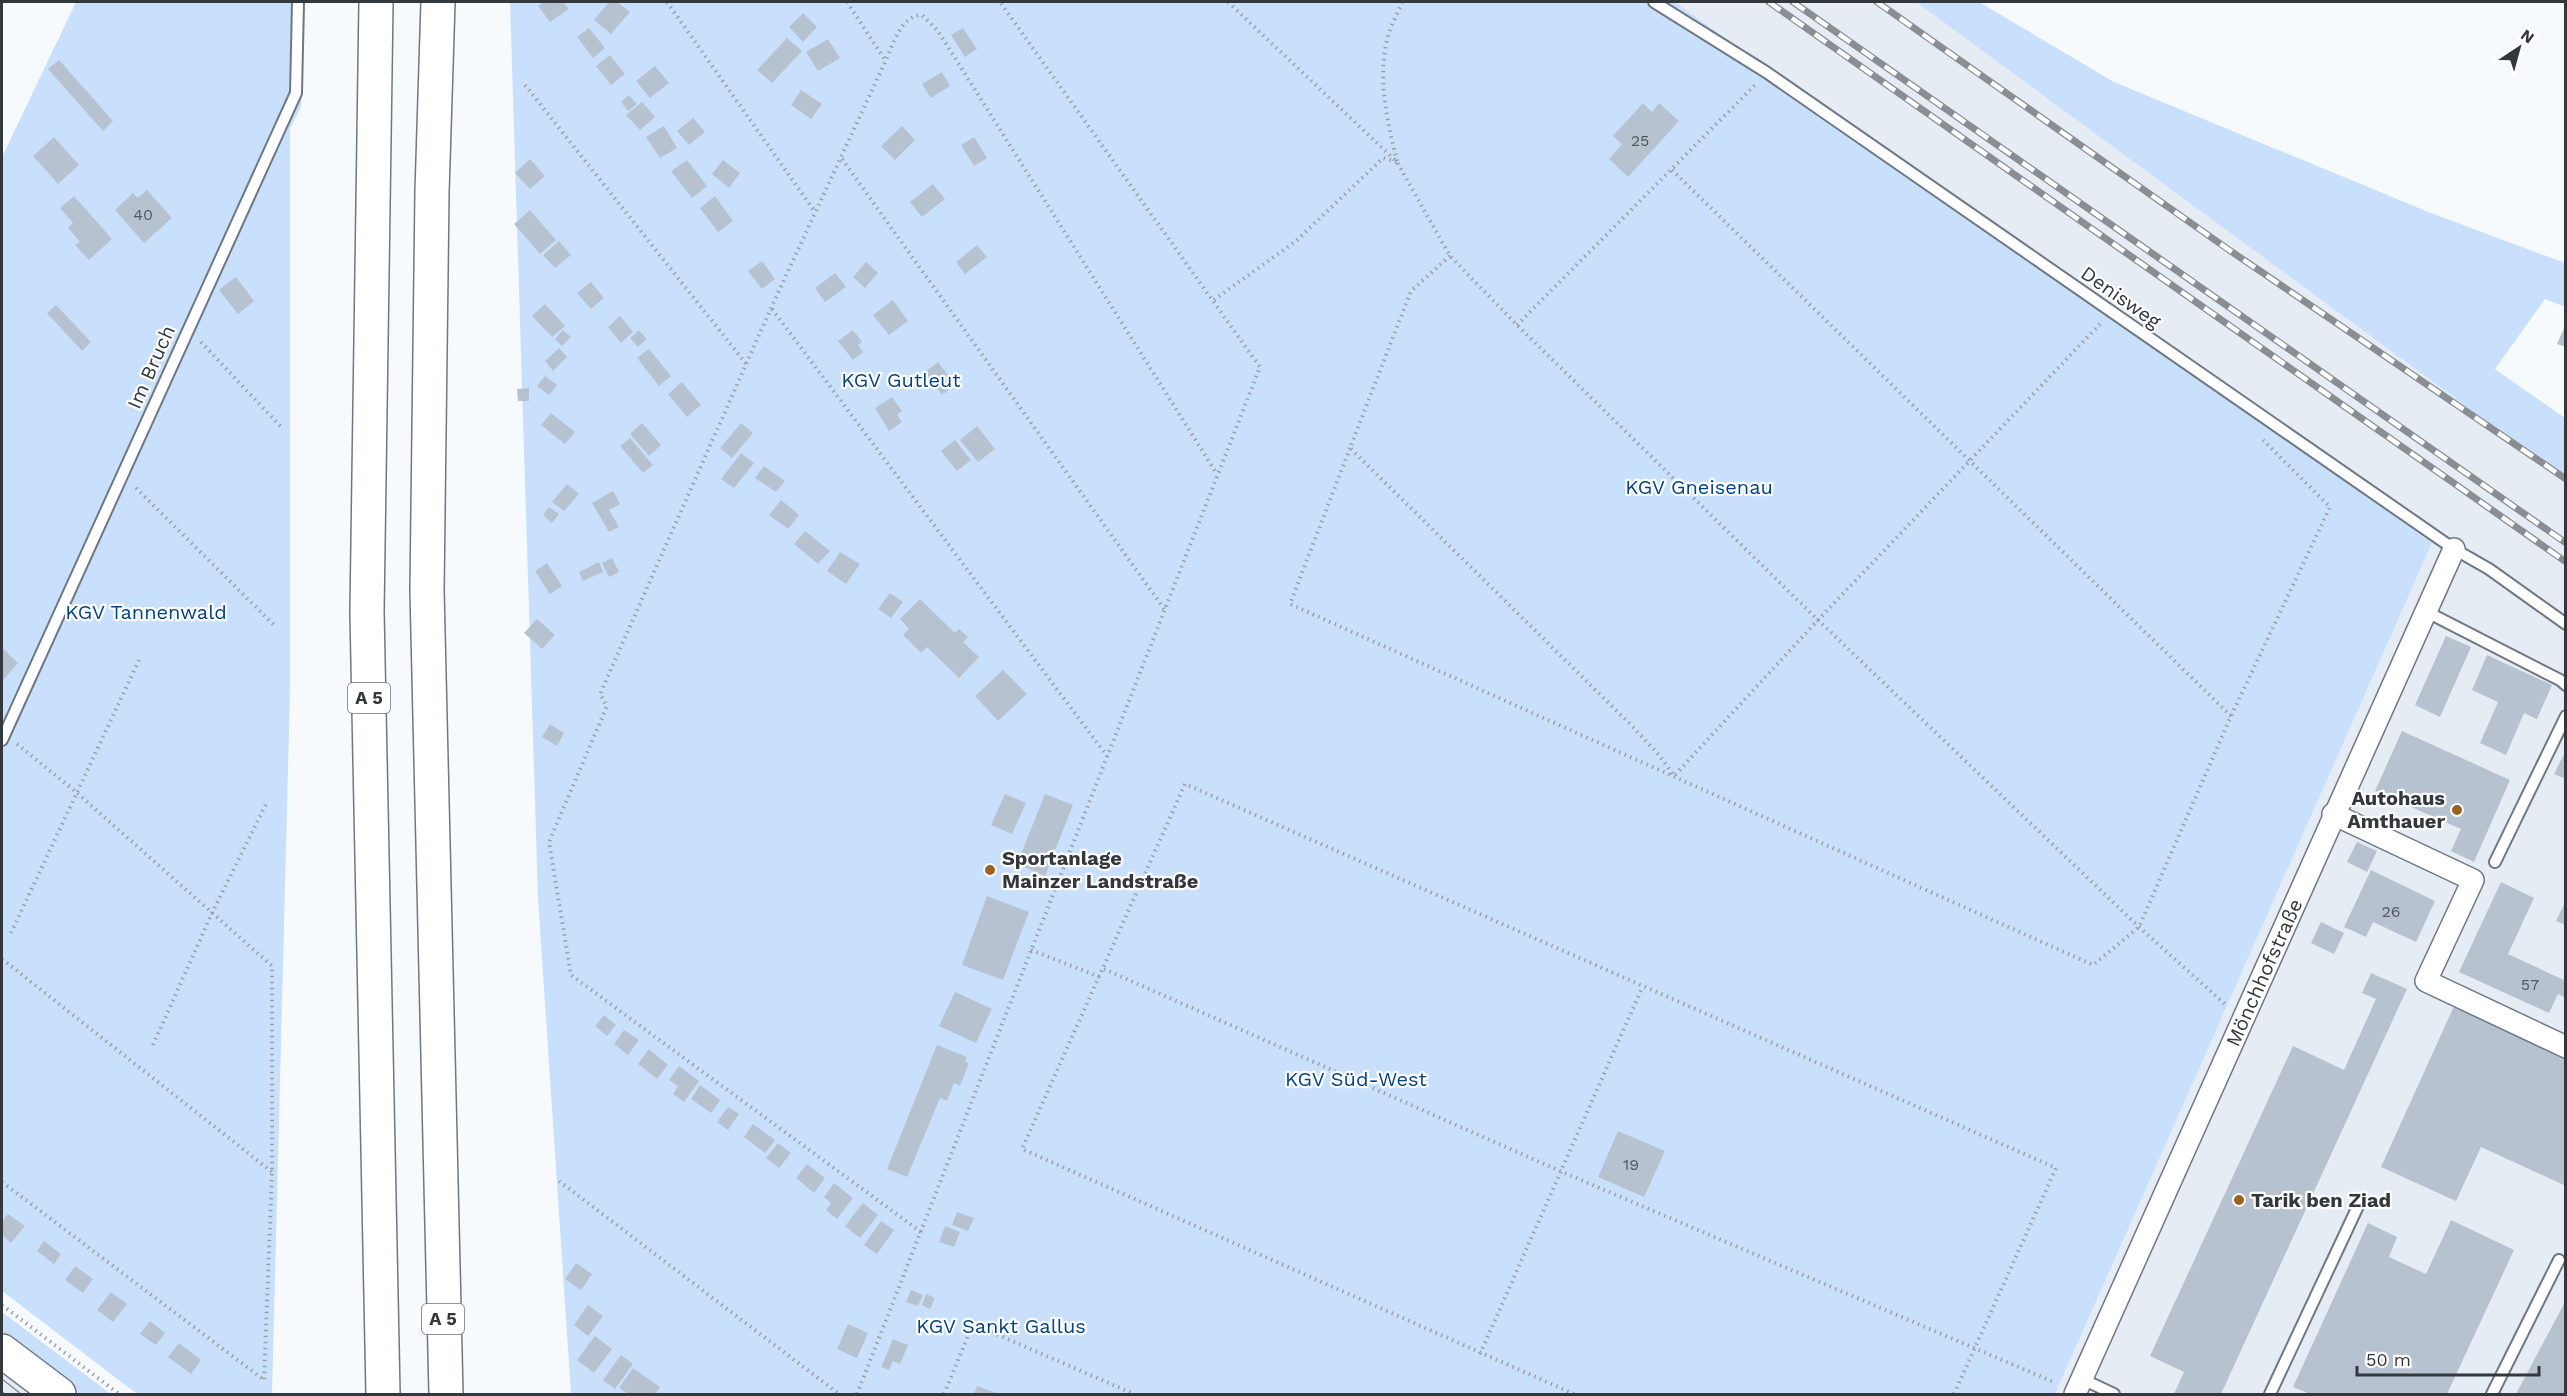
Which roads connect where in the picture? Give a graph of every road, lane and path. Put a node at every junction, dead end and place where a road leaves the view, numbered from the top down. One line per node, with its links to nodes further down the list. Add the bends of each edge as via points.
1 (298, 2): 22 (lane, Im Bruch, via 296,93)
2 (376, 2): 72 (main road, A 5, via 367,612)
3 (438, 2): 73 (main road, A 5, via 427,590)
4 (667, 2): 16 (path)
5 (847, 2): 10 (path)
6 (1000, 2): 18 (path)
7 (1228, 2): 14 (path)
8 (1402, 2): 14 (path, via 1388,36 1383,74 1386,115)
9 (1654, 2): 11 (lane, Denisweg)
10 (885, 60): 13 (path); 29 (path, via 907,20 916,15 928,19 938,31)
11 (1766, 72): 15 (path); 20 (lane, Denisweg)
12 (525, 85): 23 (path)
13 (842, 159): 16 (path); 31 (path)
14 (1397, 162): 17 (path); 18 (path, via 1383,158 1296,241)
15 (1672, 170): 21 (path); 27 (path)
16 (815, 212): 19 (path)
17 (1450, 256): 21 (path); 26 (path, via 1411,291)
18 (1214, 300): 29 (path, via 1260,367)
19 (771, 308): 23 (path); 41 (path)
20 (2111, 313): 27 (path); 30 (lane, Denisweg)
21 (1517, 325): 33 (path)
22 (188, 328): 24 (path); 28 (lane, Im Bruch)
23 (747, 365): 63 (path, via 600,694 607,706 549,842 571,975)
24 (282, 428)
25 (2254, 432): 38 (path, via 2330,507)
26 (1350, 448): 42 (path, via 1631,725); 42 (path, via 1290,604)
27 (1970, 461): 33 (path); 38 (path)
28 (123, 474): 35 (path); 40 (lane, Im Bruch)
29 (1217, 474): 31 (path)
30 (2454, 549): 32 (street, Mönchhofstraße); 34 (lane, Denisweg, via 2489,569)
31 (1166, 610): 41 (path)
32 (2425, 612): 37 (lane); 45 (street, Mönchhofstraße)
33 (1818, 620): 42 (path); 48 (path)
34 (2565, 624)
35 (274, 625)
36 (140, 658): 43 (path)
37 (2565, 685)
38 (2231, 716): 48 (path)
39 (2565, 716): 46 (lane)
40 (3, 737): 43 (path)
41 (1107, 756): 50 (path)
42 (1674, 776): 48 (path, via 2092,965)
43 (76, 792): 47 (path); 49 (path)
44 (266, 804): 47 (path)
45 (2333, 814): 55 (street, Mönchhofstraße); 57 (street, via 2473,880 2426,981)
46 (2495, 862)
47 (212, 913): 56 (path); 59 (path, via 272,966)
48 (2139, 927): 55 (path)
49 (11, 933)
50 (1031, 950): 53 (path); 63 (path)
51 (2, 959): 59 (path)
52 (1104, 969): 53 (path); 54 (path, via 1185,784); 58 (path)
53 (1100, 977): 68 (path, via 1022,1149)
54 (1642, 988): 58 (path); 66 (path, via 2056,1168)
55 (2243, 1021): 69 (street, Mönchhofstraße)
56 (153, 1045)
57 (2565, 1047)
58 (1560, 1171): 66 (path); 68 (path)
59 (272, 1172): 61 (path, via 264,1380)
60 (559, 1181): 74 (path)
61 (2, 1182)
62 (2359, 1204): 81 (lane)
63 (921, 1232): 75 (path)
64 (2559, 1260): 82 (lane)
65 (2, 1305): 71 (path)
66 (1975, 1349): 69 (path); 79 (path)
67 (2, 1351): 70 (main road)
68 (1480, 1354): 78 (path)
69 (2078, 1389): 80 (lane)
70 (59, 1395)
71 (119, 1395)
72 (383, 1395)
73 (446, 1395)
74 (839, 1395)
75 (857, 1395)
76 (944, 1395): 77 (path, via 973,1324)
77 (1134, 1395)
78 (1574, 1395)
79 (1954, 1395)
80 (2114, 1395)
81 (2270, 1395)
82 (2492, 1395)

